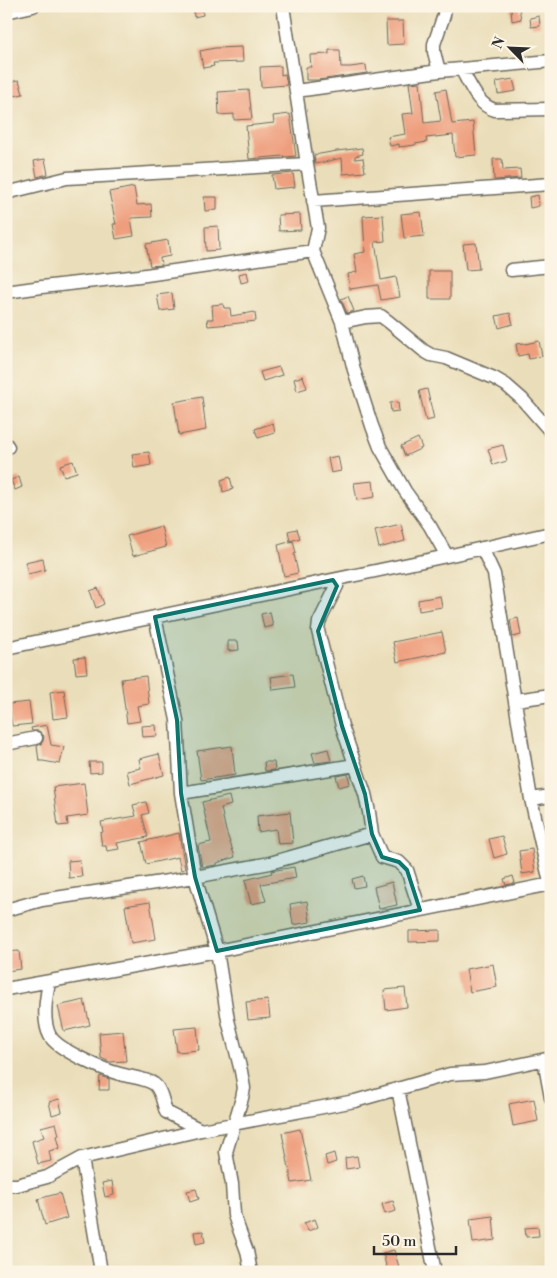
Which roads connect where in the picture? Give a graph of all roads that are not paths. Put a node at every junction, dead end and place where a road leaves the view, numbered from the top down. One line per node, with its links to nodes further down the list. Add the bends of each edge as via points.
1 (33, 6): 4 (street)
2 (284, 6): 8 (street)
3 (445, 6): 7 (street, via 434,44)
4 (6, 12)
5 (551, 61): 6 (street)
6 (461, 68): 7 (street); 9 (street, via 481,103 488,108)
7 (440, 71): 8 (street)
8 (296, 91): 10 (street)
9 (551, 109)
10 (306, 164): 12 (street, via 68,178); 13 (street)
11 (551, 184): 13 (street)
12 (6, 193)
13 (313, 201): 14 (street, via 318,228)
14 (313, 251): 17 (street); 18 (street)
15 (551, 266): 16 (street)
16 (511, 270)
17 (6, 292)
18 (342, 322): 19 (street, via 381,316 431,355 446,358 506,385); 22 (street, via 380,447)
19 (551, 432)
20 (551, 532): 21 (street)
21 (482, 548): 22 (street); 27 (street, via 494,574)
22 (447, 556): 23 (street)
23 (333, 580): 24 (street); 30 (street, via 337,586 319,622 318,631)
24 (155, 617): 25 (street); 31 (street, via 177,720)
25 (6, 648)
26 (551, 695): 27 (street)
27 (516, 700): 33 (street)
28 (36, 738): 29 (street)
29 (6, 744)
30 (355, 765): 31 (street); 34 (street, via 365,794)
31 (181, 793): 35 (street)
32 (551, 796): 33 (street)
33 (531, 799): 36 (street)
34 (372, 834): 35 (street, via 270,863); 38 (street, via 382,858 399,862 407,870)
35 (195, 877): 37 (street, via 42,900); 39 (street)
36 (550, 885): 38 (street)
37 (6, 910)
38 (420, 910): 39 (street)
39 (217, 951): 40 (street); 45 (street, via 228,1020 244,1088)
40 (49, 982): 41 (street); 46 (street, via 45,1009 50,1036 54,1040 98,1067 151,1082 158,1089 166,1112)
41 (6, 989)
42 (547, 1059): 43 (street, via 485,1072 450,1074); 44 (street)
43 (398, 1089): 45 (street, via 355,1101); 51 (street)
44 (551, 1098)
45 (234, 1124): 46 (street); 50 (street, via 226,1157 234,1215)
46 (201, 1130): 47 (street)
47 (82, 1158): 48 (street, via 47,1177); 49 (street)
48 (6, 1185)
49 (101, 1272)
50 (251, 1272)
51 (435, 1272)

